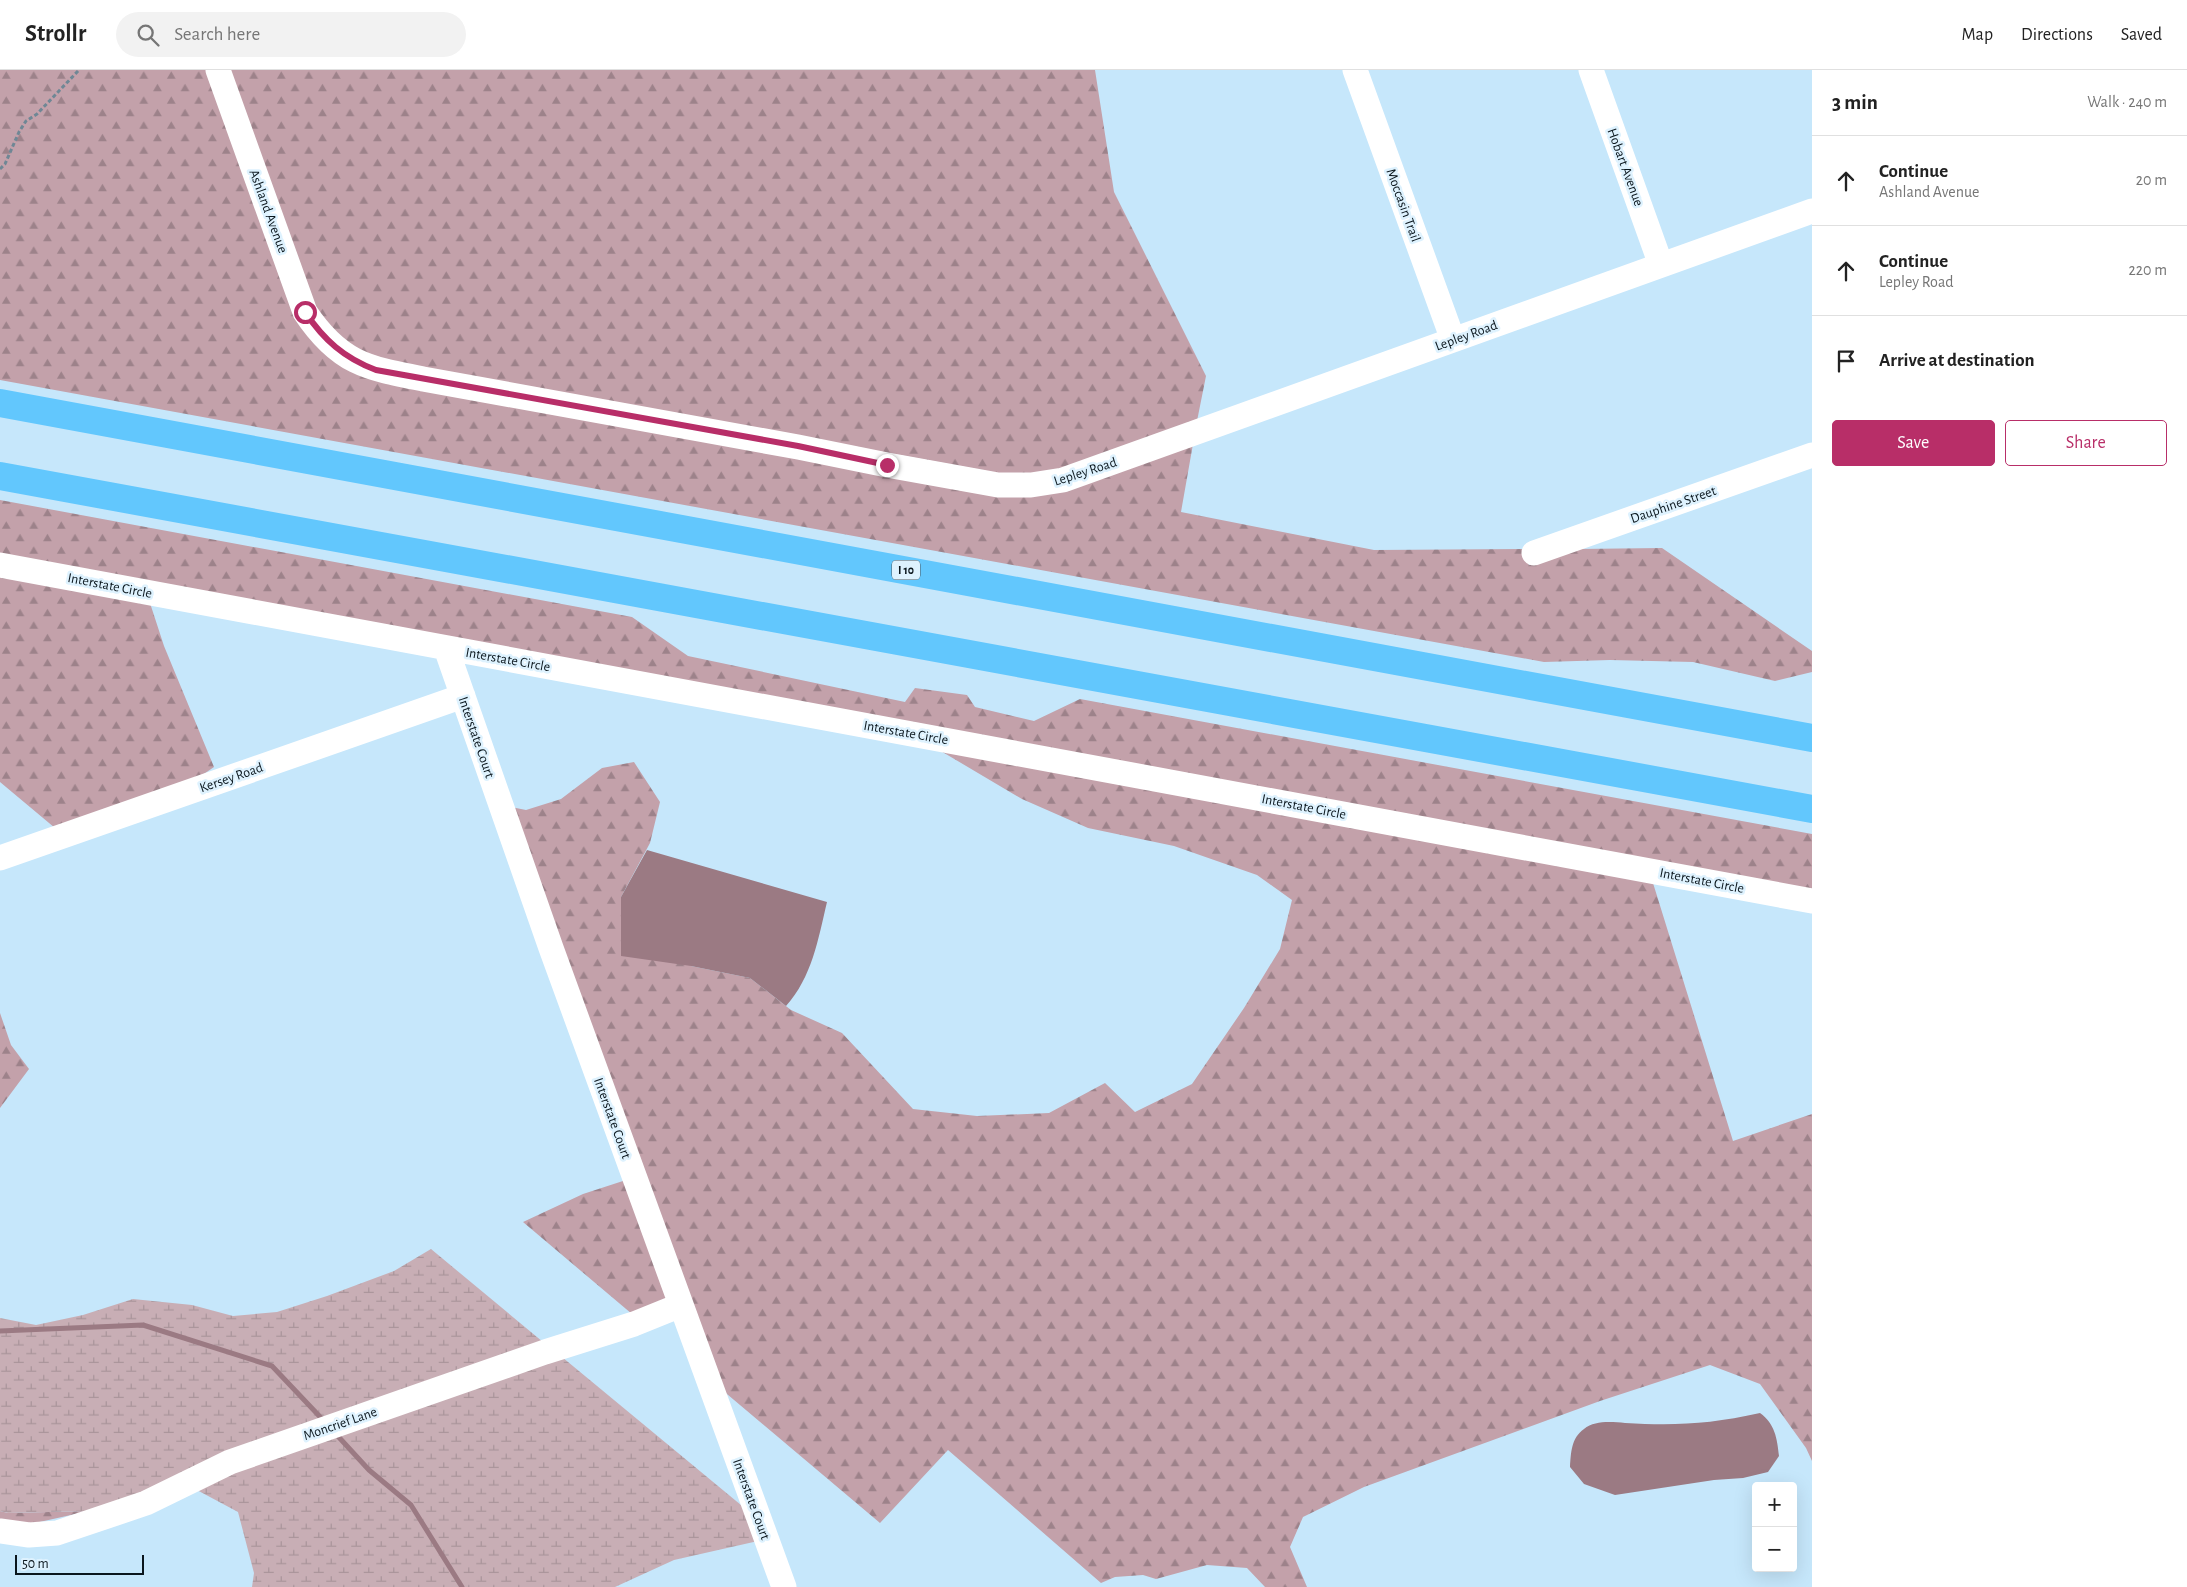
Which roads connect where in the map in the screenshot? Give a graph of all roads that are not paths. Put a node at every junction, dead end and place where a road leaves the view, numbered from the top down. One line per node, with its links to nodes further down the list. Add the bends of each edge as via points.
1 (218, 70): 7 (street, Ashland Avenue, via 305,312)
2 (1356, 70): 6 (street, Moccasin Trail)
3 (1591, 70): 5 (street, Hobart Avenue)
4 (1812, 211): 5 (street, Lepley Road)
5 (1661, 265): 6 (street, Lepley Road)
6 (1453, 340): 7 (street, Lepley Road, via 1063,480 1014,486 376,370)
7 (331, 345)
8 (0, 403): 15 (highway, I 10)
9 (1812, 455): 11 (street, Dauphine Street)
10 (0, 476): 16 (highway)
11 (1534, 553)
12 (0, 564): 13 (street, Interstate Circle)
13 (446, 648): 14 (street, Interstate Court); 18 (street, Interstate Circle)
14 (463, 696): 17 (street, Kersey Road); 19 (street, Interstate Court)
15 (1812, 738)
16 (1812, 809)
17 (0, 858)
18 (1812, 901)
19 (681, 1305): 20 (street, Moncrief Lane, via 230,1462 146,1503 57,1533 29,1535); 21 (street, Interstate Court)
20 (0, 1531)
21 (784, 1587)

